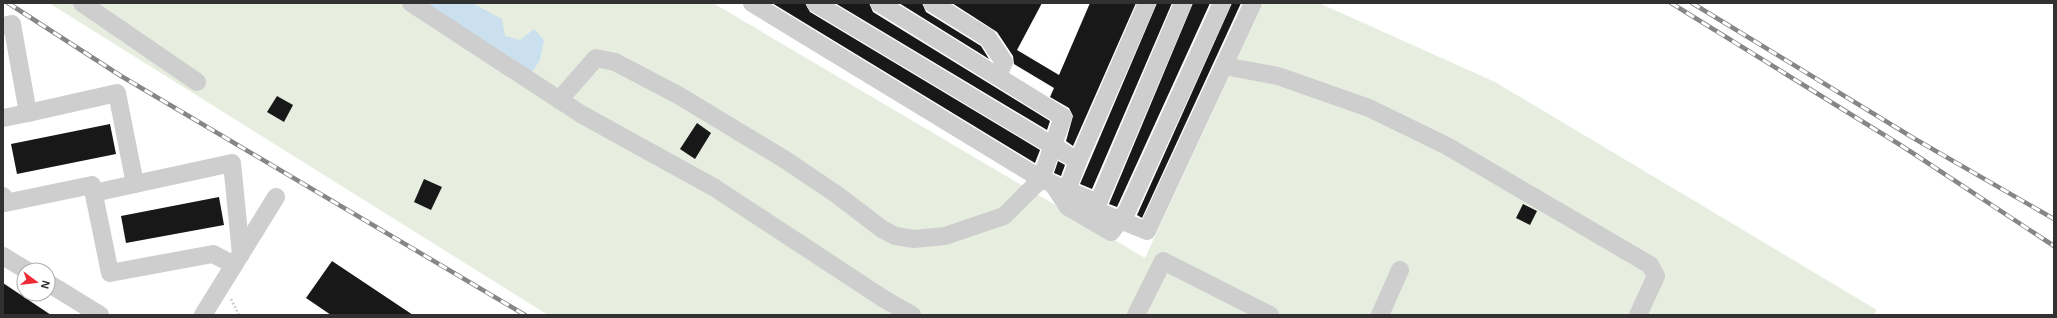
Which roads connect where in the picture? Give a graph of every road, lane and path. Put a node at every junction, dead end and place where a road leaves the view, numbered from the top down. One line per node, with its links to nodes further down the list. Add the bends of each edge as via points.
1 (82, 3): 14 (street)
2 (411, 3): 15 (street)
3 (752, 3): 20 (street)
4 (815, 3): 18 (street)
5 (879, 3): 13 (street)
6 (932, 3): 13 (street, via 988,38 1004,62)
7 (1147, 3): 18 (street)
8 (1183, 3): 24 (street)
9 (1222, 3): 20 (street, via 1127,212 1111,232 1068,208)
10 (1253, 3): 12 (street)
11 (3, 26): 16 (street, via 12,24)
12 (1224, 66): 24 (street, via 1147,231 1095,210); 36 (street, via 1278,76 1369,108 1447,146 1650,265 1656,276)
13 (998, 76): 20 (street, via 1063,117)
14 (197, 82)
15 (559, 100): 20 (street, via 596,58 615,62 784,159 895,236 945,236 1004,216); 32 (street, via 715,188)
16 (28, 113): 17 (street); 19 (street, via 117,93)
17 (3, 118)
18 (1072, 158): 20 (street)
19 (135, 184): 21 (street); 26 (street, via 232,163)
20 (1054, 185): 24 (street)
21 (94, 193): 22 (street, via 92,185 5,203); 26 (street, via 110,273 213,254)
22 (3, 196)
23 (276, 197): 26 (street)
24 (1098, 203)
25 (3, 256): 27 (street)
26 (237, 260): 31 (street)
27 (16, 264)
28 (1400, 270): 35 (street)
29 (56, 288): 30 (street)
30 (100, 315)
31 (203, 315)
32 (912, 315)
33 (1136, 315): 34 (street, via 1163,261)
34 (1270, 315)
35 (1380, 315)
36 (1638, 315)

